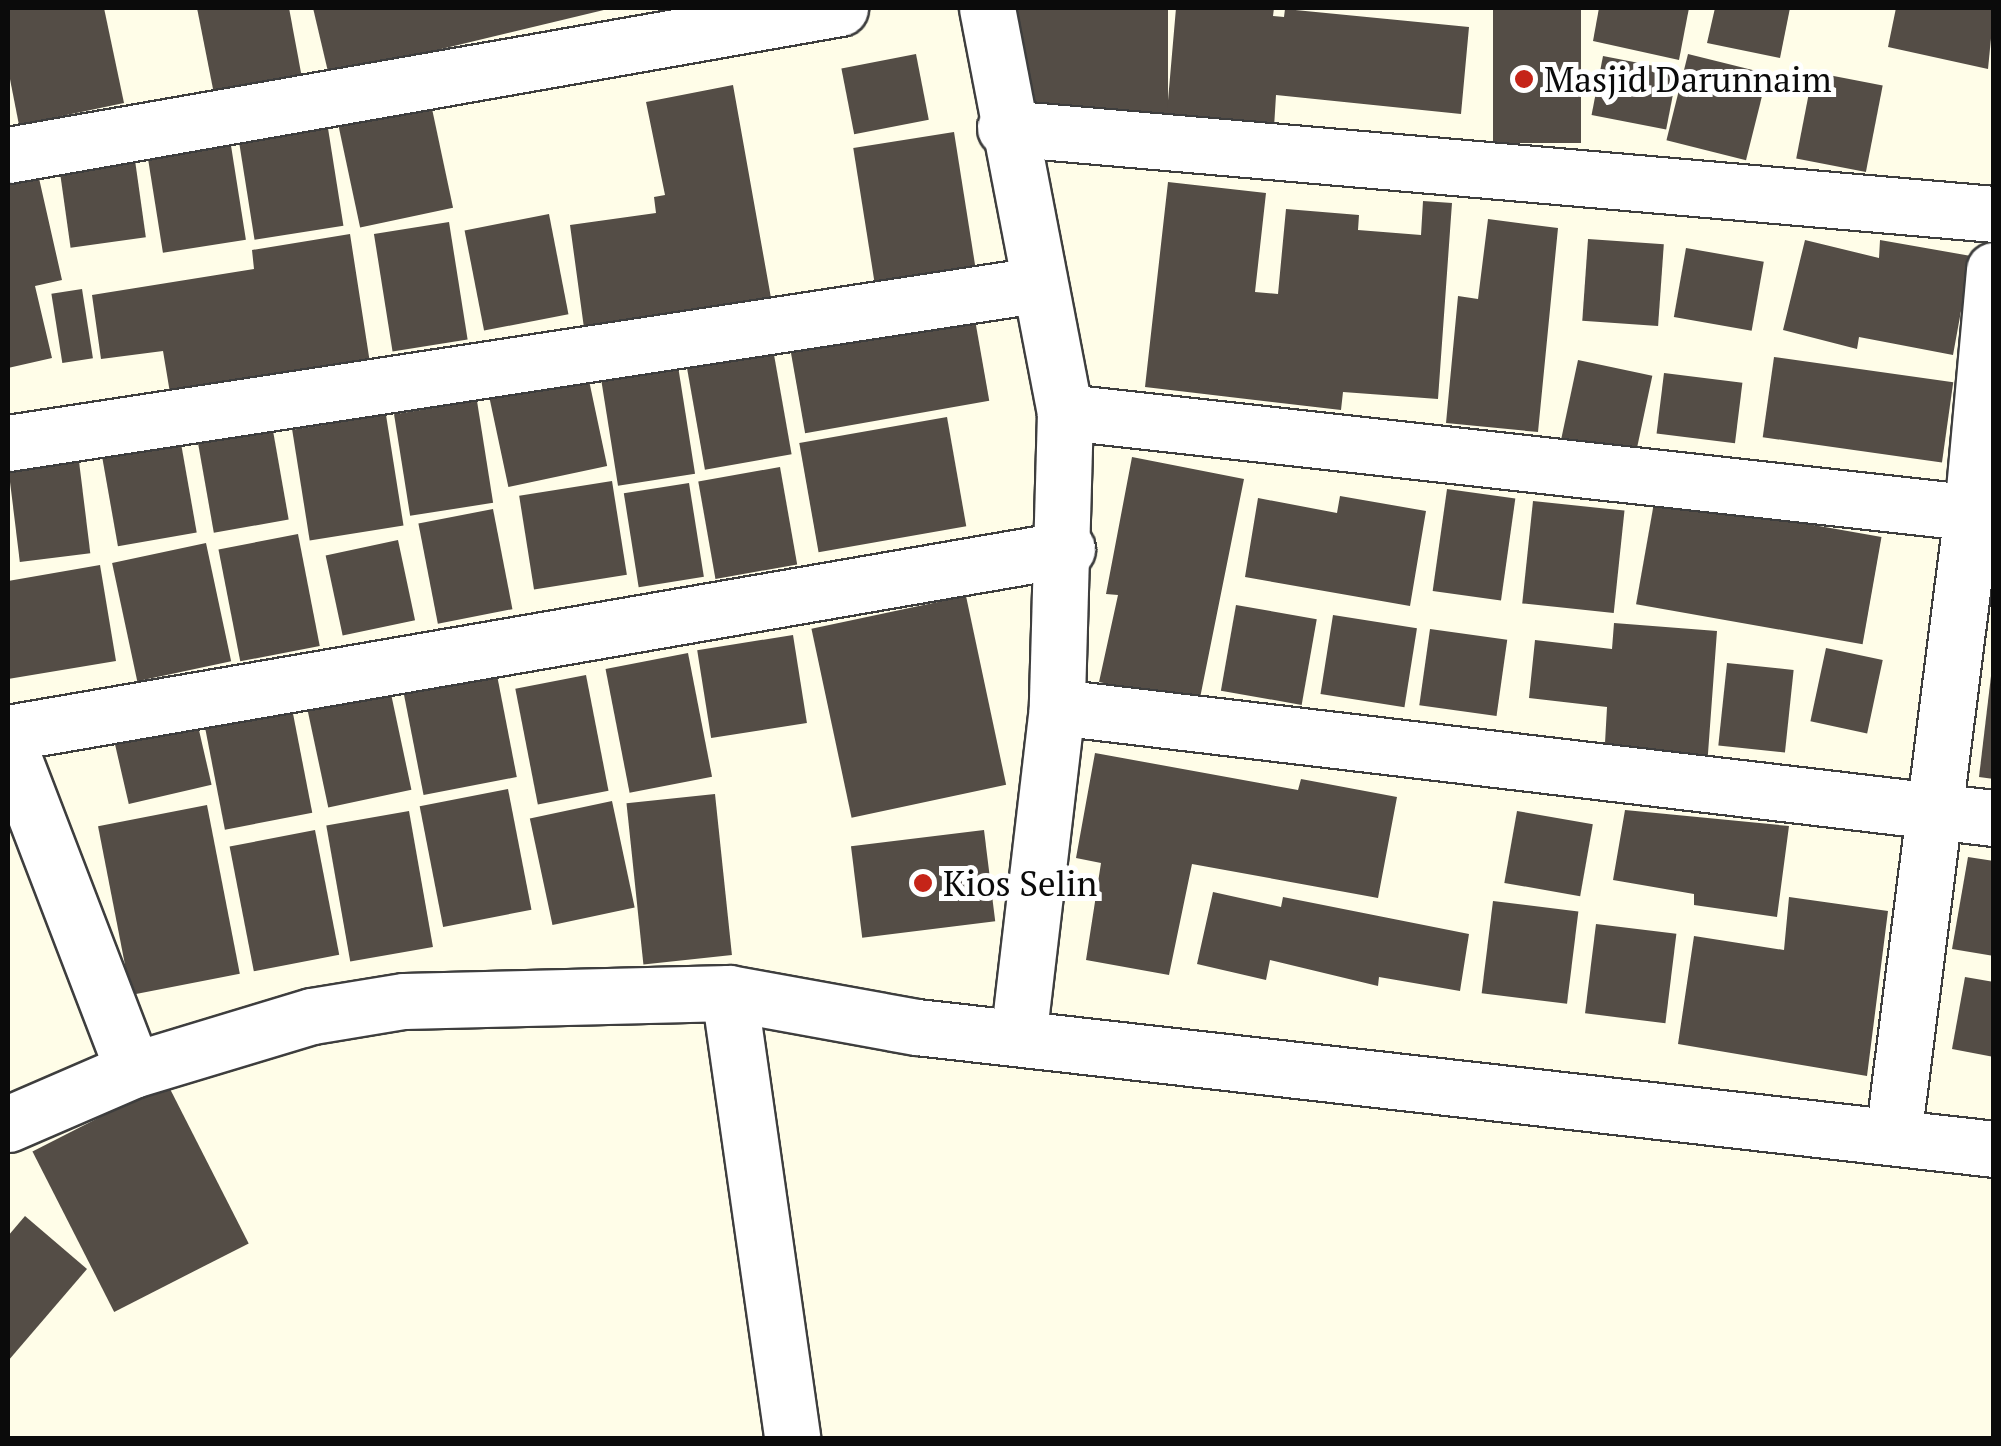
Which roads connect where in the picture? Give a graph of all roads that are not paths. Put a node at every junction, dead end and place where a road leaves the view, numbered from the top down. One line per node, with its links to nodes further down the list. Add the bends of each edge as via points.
1 (840, 8): 4 (street)
2 (986, 8): 3 (street)
3 (1005, 128): 5 (street); 7 (street)
4 (8, 155)
5 (1994, 214)
6 (1994, 270): 10 (street)
7 (1036, 285): 8 (street); 9 (street)
8 (1065, 412): 10 (street); 11 (street)
9 (8, 444)
10 (1982, 514): 15 (street)
11 (1067, 550): 12 (street); 13 (street)
12 (1057, 707): 15 (street); 18 (street)
13 (8, 733)
14 (8, 744): 19 (street)
15 (1930, 810): 16 (street); 21 (street)
16 (1994, 818)
17 (729, 992): 18 (street); 19 (street, via 404,1001 312,1016); 23 (street)
18 (1018, 1037): 21 (street)
19 (133, 1070): 20 (street)
20 (8, 1124)
21 (1893, 1137): 22 (street)
22 (1994, 1149)
23 (792, 1438)

